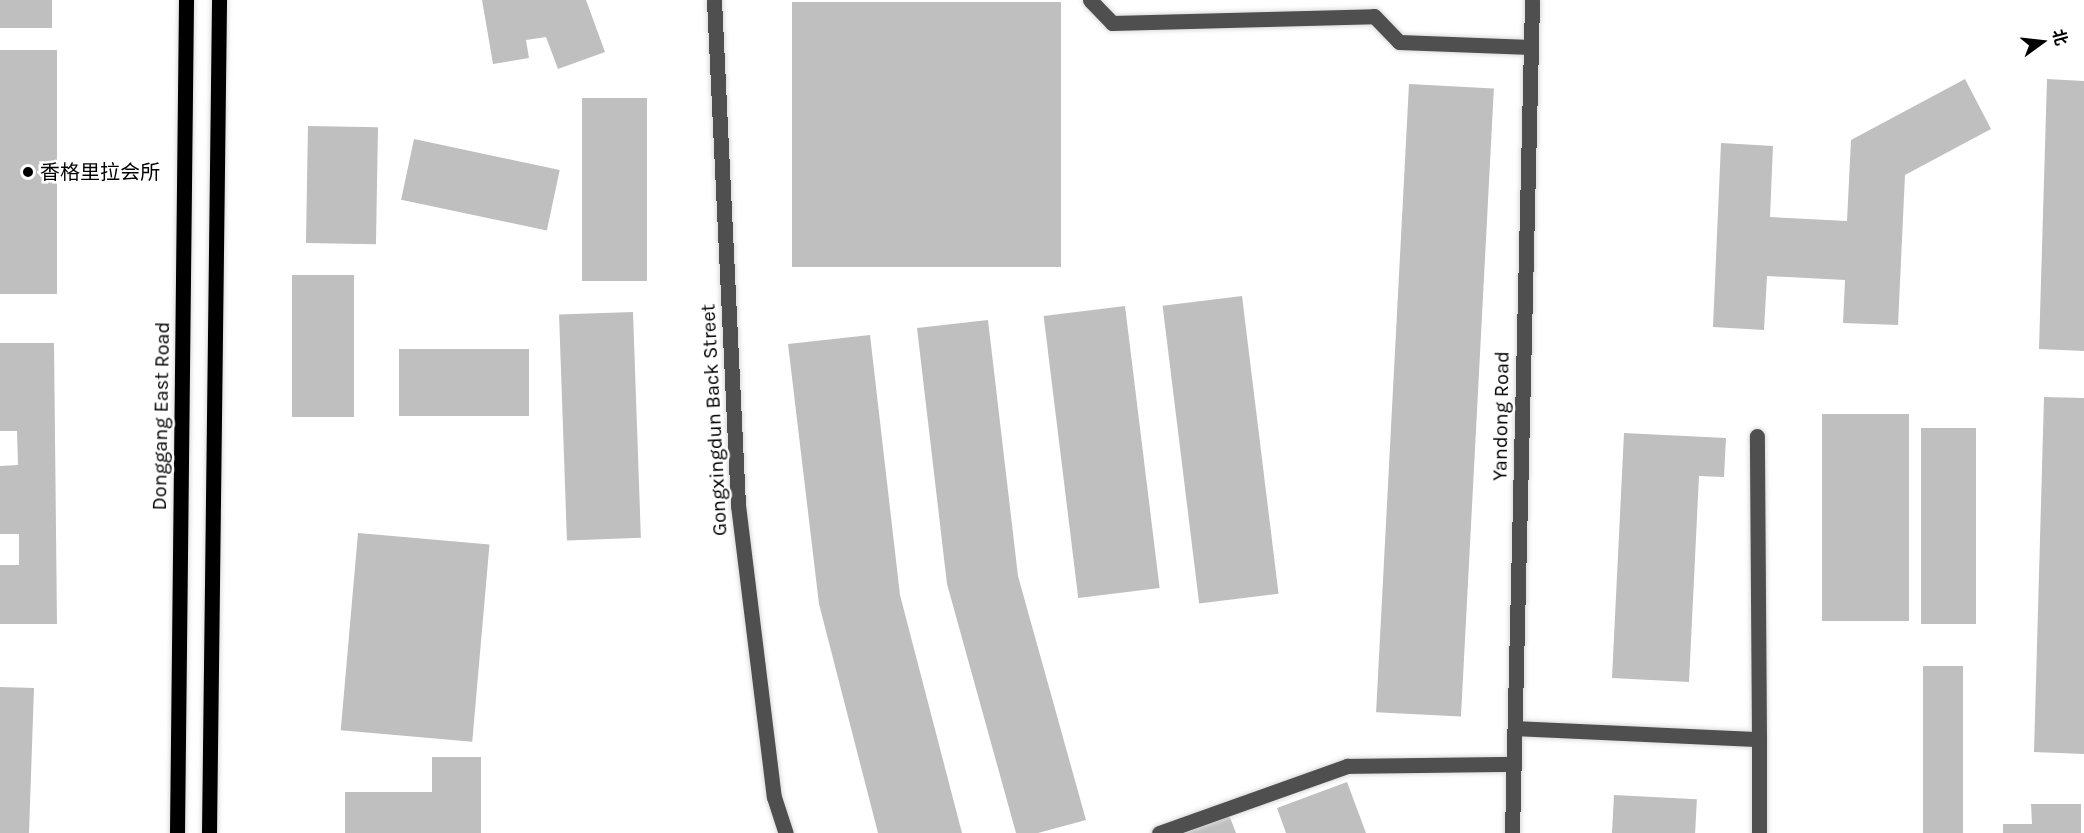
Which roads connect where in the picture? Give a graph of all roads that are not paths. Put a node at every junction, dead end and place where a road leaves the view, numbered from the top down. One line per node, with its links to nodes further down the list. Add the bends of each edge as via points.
1 (186, 0): 11 (main road, Donggang East Road)
2 (219, 0): 12 (main road)
3 (714, 0): 13 (street, Gongxingdun Back Street, via 738,505 766,740)
4 (1090, 0): 6 (street, via 1112,23 1374,16 1399,42)
5 (1532, 0): 6 (street, Yandong Road)
6 (1531, 47): 8 (street, Yandong Road)
7 (1756, 436): 9 (street)
8 (1515, 728): 9 (street); 10 (street, Yandong Road)
9 (1759, 739): 16 (street)
10 (1514, 764): 14 (street, via 1347,766); 15 (street, Yandong Road)
11 (177, 833)
12 (209, 833)
13 (786, 833)
14 (1159, 833)
15 (1512, 833)
16 (1759, 833)

